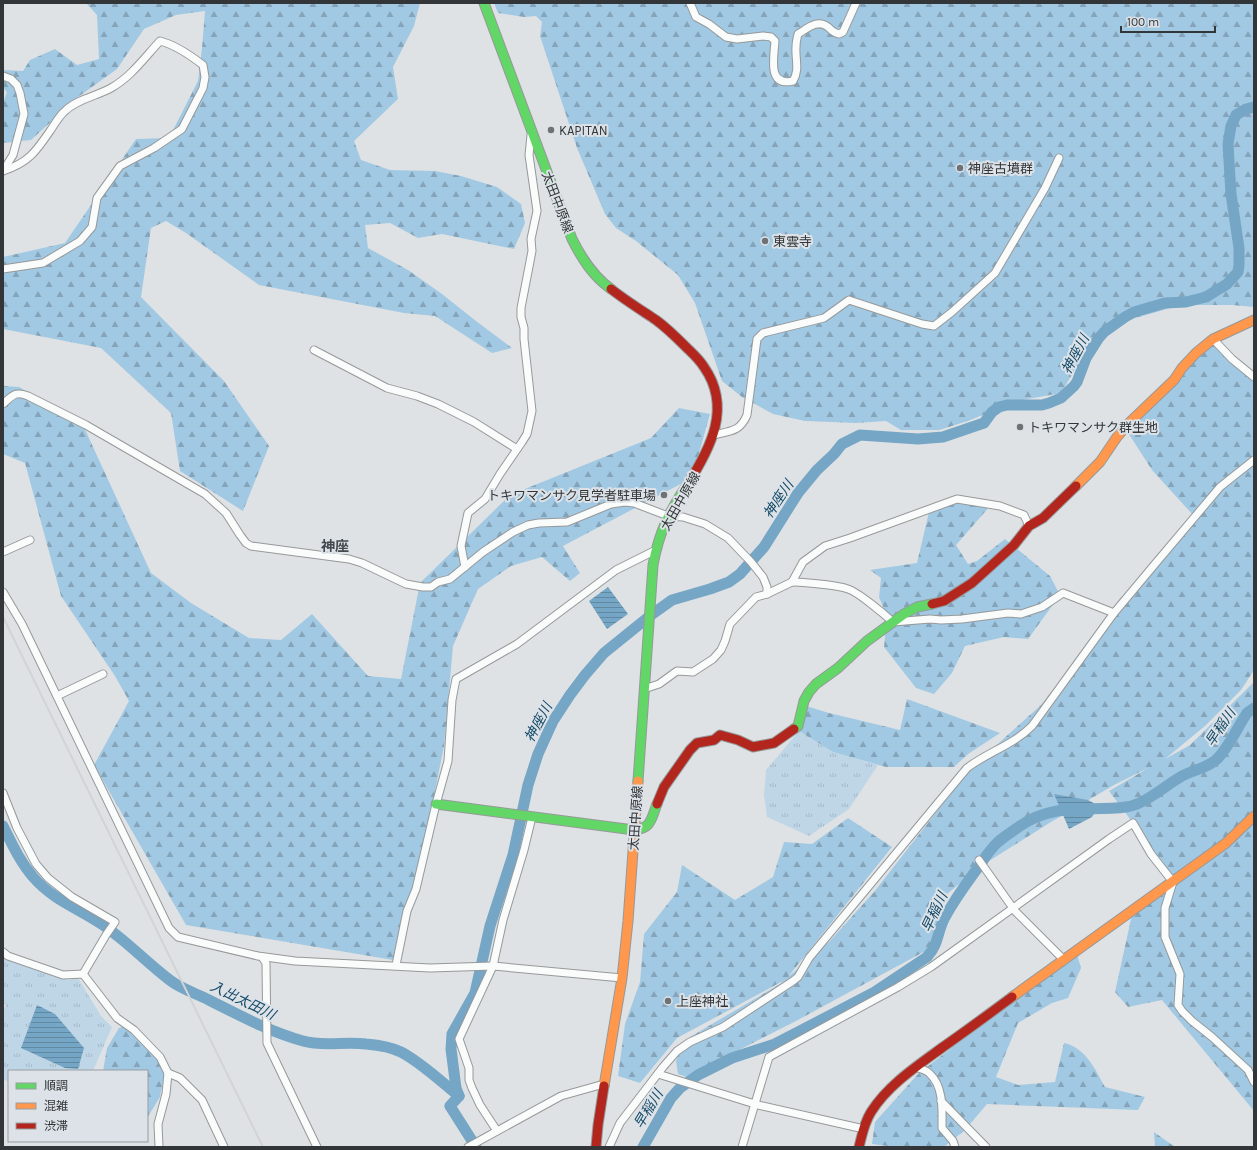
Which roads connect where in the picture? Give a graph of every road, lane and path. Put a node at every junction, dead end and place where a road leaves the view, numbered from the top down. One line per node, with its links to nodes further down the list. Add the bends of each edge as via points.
1 (484, 3): 5 (street, 太田中原線)
2 (690, 3): 3 (street, via 696,17 726,37 771,37 775,41 775,75 780,81 787,83 793,81 798,69 798,34 818,23 839,34 843,32)
3 (856, 3)
4 (3, 76): 7 (street, via 12,79 17,85 24,114 13,155)
5 (532, 132): 14 (street, 太田中原線, via 582,260 605,284 676,336 696,355 710,376 718,409); 15 (street, via 529,155 537,210 521,308 532,411 527,434)
6 (1059, 158): 14 (street, via 1045,188 995,273 952,312 934,326 849,300 824,318 763,333 757,339 744,423 737,430)
7 (3, 171): 8 (street, via 14,168 35,153 67,108 117,84 160,41 169,43 203,65 203,88 182,129 120,166 97,198 92,227 80,241 43,263)
8 (3, 269)
9 (1254, 320): 10 (street)
10 (1213, 339): 12 (street, via 1232,359); 18 (street, via 1196,352 1174,380 1129,423 1100,462 1043,518)
11 (314, 350): 15 (street, via 387,388 438,404 474,422)
12 (1254, 376)
13 (3, 404): 22 (street, via 16,393 21,393 86,425 144,458 205,494 226,513 246,543 251,546 349,559 406,584 423,587 431,587 450,579)
14 (713, 435): 17 (street, 太田中原線, via 703,461)
15 (517, 449): 22 (street, via 485,499 468,513 461,546)
16 (1254, 460): 26 (street, via 1220,487)
17 (668, 516): 20 (street, 太田中原線); 22 (street, via 625,502 612,504 567,522 528,525 513,532); 25 (street, via 683,516 705,524 728,538 763,578)
18 (1029, 526): 23 (street, via 1024,515 1000,506 957,499 825,546 803,562); 27 (street, via 1014,545 972,583 955,595 917,607)
19 (30, 540): 21 (street)
20 (656, 550): 29 (street, 太田中原線, via 652,572); 32 (street, via 616,570 516,644 456,679 448,761)
21 (3, 552)
22 (465, 567)
23 (792, 582): 25 (street); 27 (street, via 849,589)
24 (3, 592): 30 (street, via 22,624)
25 (767, 594): 29 (street, via 756,597 730,624 721,650 713,659 694,672 677,671 659,684)
26 (1114, 613): 27 (street, via 1063,593 1042,607 1020,614); 48 (street, via 1032,726 1022,735 967,768 810,958 798,977 723,1028 690,1042 677,1051)
27 (893, 622): 35 (street, via 816,684 804,701 798,726 774,743 753,747 720,735 714,740 697,743 664,787 648,826)
28 (103, 674): 30 (street)
29 (644, 689): 35 (street, 太田中原線)
30 (57, 696): 40 (street, via 169,928 178,937)
31 (3, 793): 44 (street, via 40,869 72,897 115,922)
32 (436, 804): 34 (street); 42 (street, via 418,881 407,911)
33 (1254, 816): 37 (street, via 1226,843)
34 (532, 817): 35 (street); 43 (street)
35 (634, 830): 45 (street, 太田中原線)
36 (979, 860): 38 (street)
37 (1173, 882): 38 (street, via 1151,854 1133,823); 41 (street); 49 (street, via 1165,908 1165,937 1180,974 1178,1005 1192,1021 1248,1070)
38 (1013, 907): 41 (street); 52 (street, via 898,988 769,1057)
39 (3, 952): 44 (street, via 62,975)
40 (262, 957): 42 (street, via 295,961); 57 (street, via 266,963 267,1043)
41 (1064, 960): 46 (street)
42 (396, 965): 43 (street, via 430,968)
43 (493, 966): 45 (street); 54 (street, via 459,1039 469,1068 472,1088)
44 (83, 974): 47 (street, via 117,1018 134,1030 160,1057)
45 (622, 978): 50 (street, 太田中原線)
46 (916, 1067): 51 (street, via 930,1073 937,1084); 53 (street, via 879,1101)
47 (168, 1073): 55 (street, via 166,1094 158,1124); 56 (street, via 180,1078 202,1100)
48 (658, 1074): 52 (street); 60 (street, via 620,1123)
49 (1254, 1082)
50 (604, 1084): 54 (street, via 561,1096); 59 (street, 太田中原線)
51 (942, 1101): 63 (street, via 942,1128); 64 (street)
52 (755, 1104): 53 (street); 61 (street)
53 (864, 1129): 62 (street)
54 (497, 1131): 58 (street)
55 (159, 1147)
56 (224, 1147)
57 (317, 1147)
58 (468, 1147)
59 (596, 1147)
60 (609, 1147)
61 (742, 1147)
62 (859, 1147)
63 (955, 1147)
64 (986, 1147)

